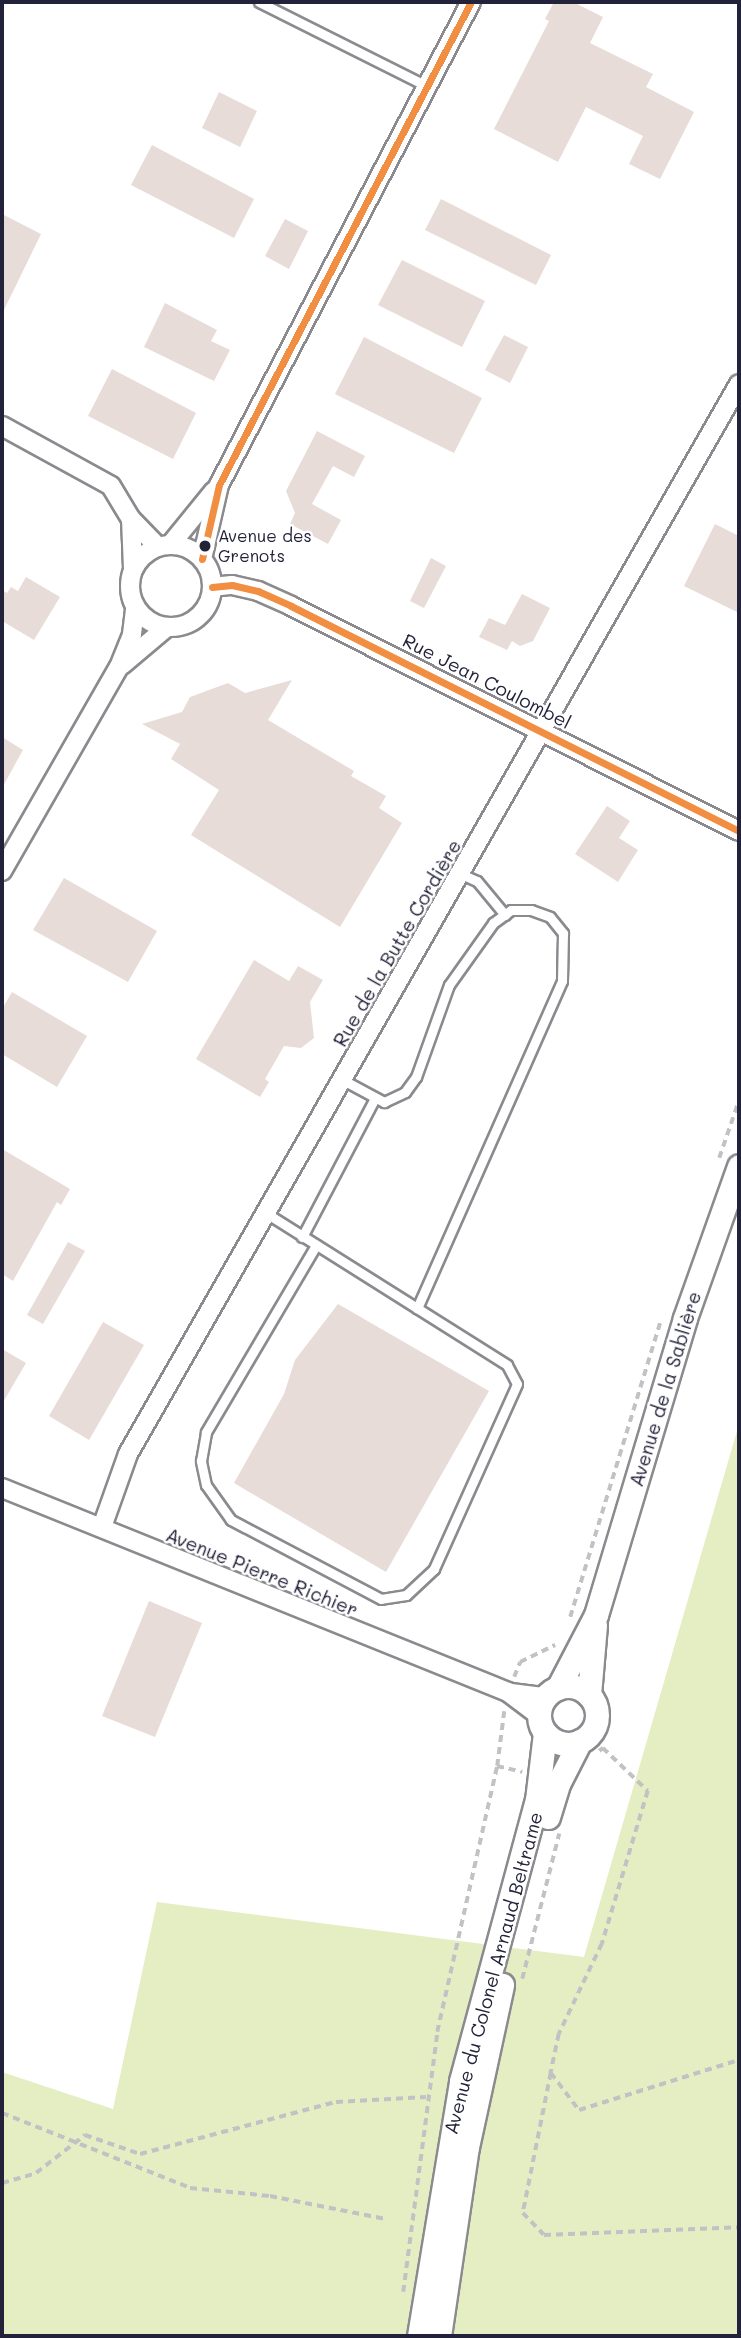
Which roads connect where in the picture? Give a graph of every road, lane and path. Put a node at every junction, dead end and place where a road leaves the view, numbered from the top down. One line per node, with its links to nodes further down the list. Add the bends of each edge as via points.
1 (259, 2): 3 (lane)
2 (471, 2): 3 (street)
3 (427, 86): 6 (street)
4 (739, 384): 15 (street, Rue de la Butte Cordière)
5 (2, 426): 7 (street, via 111,486)
6 (219, 485): 8 (street); 9 (street)
7 (131, 519): 8 (street); 10 (street)
8 (164, 545): 9 (street, via 191,550); 10 (street)
9 (202, 559): 11 (street)
10 (133, 568): 12 (street, via 129,582)
11 (212, 587): 13 (street, via 205,609 195,620); 15 (street, Rue Jean Coulombel, via 232,585 258,591)
12 (135, 608): 13 (street, via 145,619); 14 (street, via 132,634)
13 (167, 627): 14 (street)
14 (119, 667): 17 (street)
15 (542, 733): 16 (street, Rue Jean Coulombel); 18 (street, Rue de la Butte Cordière)
16 (739, 831)
17 (2, 871)
18 (461, 874): 19 (lane, via 477,881); 20 (street, Rue de la Butte Cordière)
19 (505, 915): 21 (lane, via 493,923 449,985 416,1077 405,1092 384,1102); 28 (lane, via 531,910 550,917 563,933 562,981)
20 (342, 1080): 21 (lane); 24 (street, Rue de la Butte Cordière)
21 (375, 1098): 25 (lane)
22 (739, 1100): 23 (path)
23 (728, 1165): 31 (main road, Avenue de la Sablière)
24 (266, 1213): 25 (lane); 30 (street, Rue de la Butte Cordière, via 128,1454)
25 (302, 1237): 26 (lane)
26 (316, 1245): 28 (lane); 28 (lane, via 206,1432 201,1461 206,1485 231,1520 380,1599 406,1595 434,1569 517,1384 507,1365)
27 (665, 1306): 32 (path)
28 (417, 1308)
29 (2, 1488): 30 (street, Avenue Pierre Richier)
30 (102, 1527): 34 (street, Avenue Pierre Richier)
31 (596, 1615): 35 (main road, Avenue de la Sablière); 36 (main road, Avenue de la Sablière)
32 (569, 1620)
33 (559, 1638): 34 (path, via 554,1646 520,1662)
34 (508, 1692): 36 (street, Avenue Pierre Richier); 41 (path, via 497,1766 454,1947)
35 (589, 1695): 36 (main road, via 578,1688); 37 (main road, via 596,1721)
36 (547, 1708): 37 (main road, via 561,1743); 48 (main road, Avenue du Colonel Arnaud Beltrame, via 537,1800 461,2081)
37 (580, 1741): 49 (main road, Avenue du Colonel Arnaud Beltrame, via 551,1804 496,2007 467,2147)
38 (603, 1748): 40 (path, via 648,1791 602,1944 559,2034)
39 (739, 2060): 40 (path, via 579,2110)
40 (551, 2073): 46 (path, via 523,2213 544,2235)
41 (426, 2097): 43 (path, via 336,2102 140,2154 85,2135); 47 (path)
42 (2, 2113): 43 (path)
43 (77, 2141): 44 (path, via 36,2173); 45 (path, via 190,2188 282,2198)
44 (2, 2183)
45 (386, 2219)
46 (739, 2227)
47 (403, 2296)
48 (419, 2336)
49 (439, 2336)

